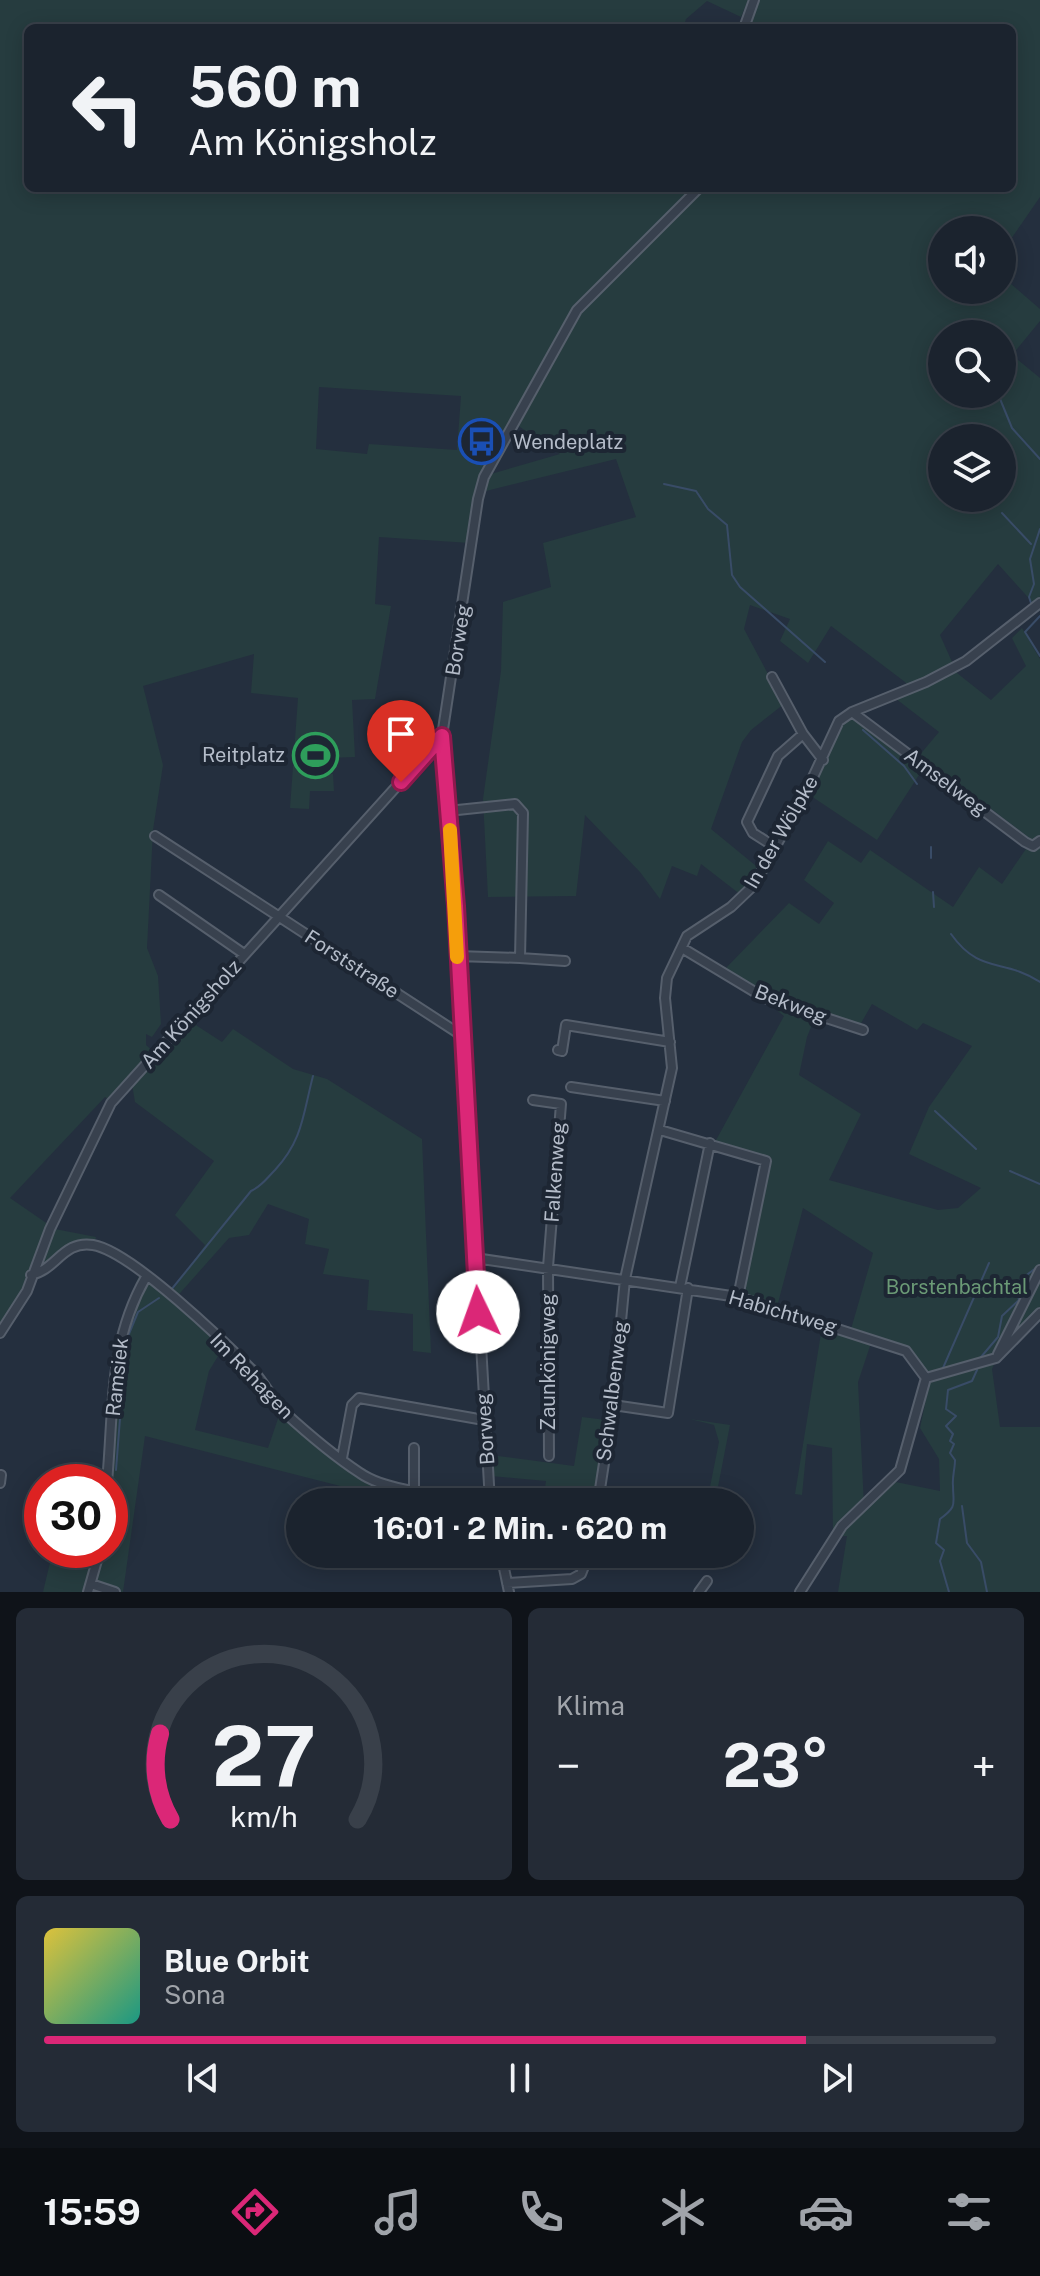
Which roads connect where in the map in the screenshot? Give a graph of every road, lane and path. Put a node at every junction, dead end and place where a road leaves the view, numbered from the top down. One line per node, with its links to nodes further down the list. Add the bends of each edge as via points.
1 (754, 0): 2 (street)
2 (745, 24)
3 (695, 192): 8 (street, Borweg, via 577,310 484,477)
4 (1040, 603): 6 (street, via 966,661)
5 (772, 677): 7 (street)
6 (852, 712): 9 (street, In der Wölpke, via 839,721); 12 (street, Amselweg, via 1025,842 1033,846)
7 (803, 734): 9 (street); 13 (street, via 778,756 747,822 753,833)
8 (442, 736): 10 (street, Borweg); 15 (street, Am Königsholz)
9 (823, 760): 13 (street, In der Wölpke)
10 (448, 811): 18 (street, Borweg); 19 (street, via 515,804 521,808)
11 (155, 836): 15 (street, Forststraße)
12 (1040, 841)
13 (775, 847): 16 (street, In der Wölpke, via 745,895 687,936)
14 (159, 895): 17 (street)
15 (279, 917): 17 (street, Am Königsholz); 22 (street, Forststraße)
16 (682, 948): 21 (street, Bekweg, via 765,998); 23 (street, In der Wölpke, via 666,985)
17 (244, 954): 33 (street, Am Königsholz, via 111,1103)
18 (457, 956): 19 (street); 22 (street, Borweg)
19 (520, 958): 20 (street)
20 (565, 961)
21 (863, 1030)
22 (461, 1035): 30 (street, Borweg)
23 (670, 1042): 24 (street, via 566,1025 562,1051); 27 (street, In der Wölpke, via 672,1068)
24 (558, 1050)
25 (571, 1087): 27 (street)
26 (533, 1100): 31 (street, Falkenweg, via 561,1104)
27 (665, 1101): 28 (street, In der Wölpke)
28 (660, 1130): 29 (street); 35 (street, In der Wölpke)
29 (710, 1143): 36 (street); 37 (street, via 766,1161)
30 (475, 1258): 31 (street); 43 (street, Borweg)
31 (548, 1267): 35 (street); 45 (street, Zaunkönigweg)
32 (1040, 1270): 40 (street)
33 (31, 1275): 34 (street, Im Rehagen, via 68,1248 87,1245 120,1256); 39 (street, Am Königsholz, via 27,1291)
34 (146, 1277): 46 (street, Im Rehagen, via 255,1373 282,1410); 47 (street, Ramsiek, via 123,1323 117,1351)
35 (625, 1279): 36 (street, Habichtweg); 42 (street, Schwalbenweg)
36 (684, 1288): 37 (street, Habichtweg); 42 (street, via 668,1413)
37 (738, 1297): 41 (street, Habichtweg, via 906,1351)
38 (1040, 1313): 40 (street)
39 (0, 1333)
40 (996, 1358): 41 (street)
41 (926, 1378): 62 (street, via 900,1470 842,1526)
42 (613, 1405): 53 (street, Schwalbenweg)
43 (484, 1420): 46 (street, via 359,1398 352,1405); 52 (street, Borweg)
44 (414, 1448): 51 (street)
45 (549, 1456)
46 (342, 1458): 50 (street, Im Rehagen, via 368,1478)
47 (108, 1464)
48 (1, 1475): 49 (street)
49 (0, 1483)
50 (410, 1488)
51 (414, 1488)
52 (489, 1488)
53 (600, 1488)
54 (95, 1568): 58 (street)
55 (504, 1568): 59 (street)
56 (583, 1568): 59 (street, via 572,1579)
57 (707, 1581): 61 (street)
58 (90, 1588): 60 (street)
59 (508, 1588)
60 (115, 1592)
61 (699, 1592)
62 (800, 1592)

